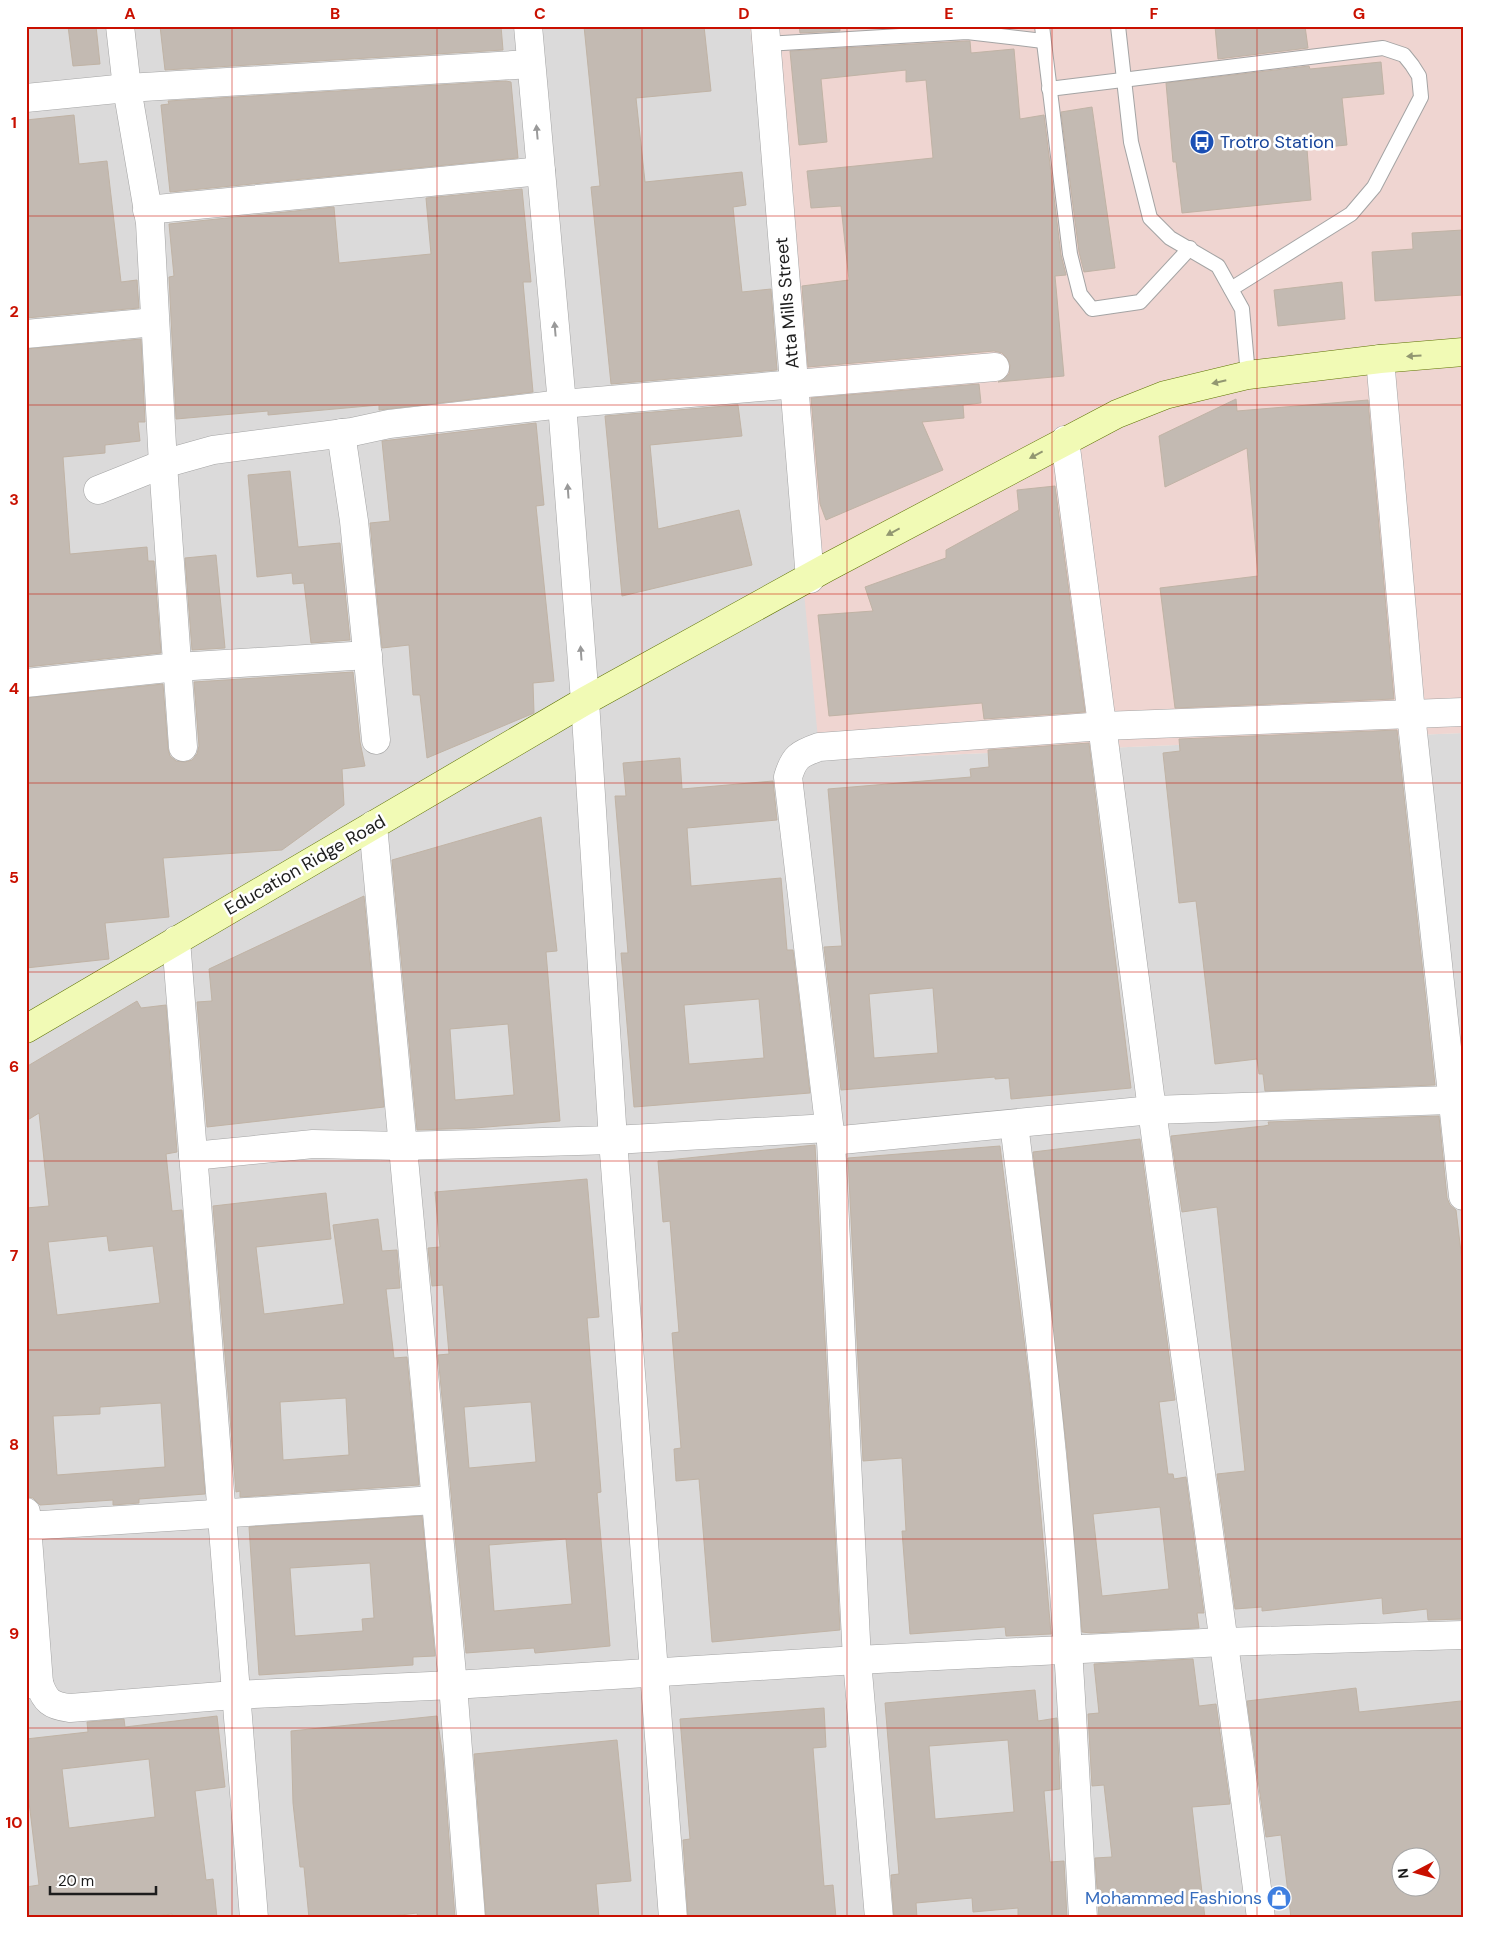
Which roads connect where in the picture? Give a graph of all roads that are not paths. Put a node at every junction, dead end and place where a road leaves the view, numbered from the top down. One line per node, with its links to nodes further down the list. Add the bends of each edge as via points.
1 (120, 26): 9 (street)
2 (528, 26): 7 (street)
3 (1042, 26): 6 (lane)
4 (1118, 26): 8 (lane)
5 (766, 35): 6 (lane, via 967,32); 22 (street, Atta Mills Street)
6 (1044, 41): 10 (lane)
7 (531, 64): 9 (street); 12 (street, one-way to 7)
8 (1124, 81): 10 (lane); 14 (lane, via 1131,142 1150,218 1170,238); 15 (lane, via 1383,48 1404,55 1419,76 1421,98 1374,187 1351,214)
9 (127, 88): 11 (street); 13 (street)
10 (1048, 89): 14 (lane, via 1070,254 1080,294 1092,309 1140,302)
11 (26, 98)
12 (541, 171): 13 (street); 23 (street, one-way to 12)
13 (147, 210): 16 (street)
14 (1190, 248): 15 (lane, via 1218,266)
15 (1231, 289): 21 (lane, via 1242,309)
16 (155, 322): 17 (street); 26 (street)
17 (26, 334)
18 (1463, 352): 19 (street, Education Ridge Road, one-way to 19)
19 (1380, 359): 21 (street, Education Ridge Road); 34 (street)
20 (995, 368): 22 (street)
21 (1248, 375): 25 (street, Education Ridge Road, one-way to 25, via 1165,395)
22 (794, 385): 23 (street); 28 (street, Atta Mills Street)
23 (562, 404): 24 (street, via 390,424); 32 (street, one-way to 23)
24 (341, 433): 26 (street, via 213,450); 29 (street)
25 (1065, 440): 28 (street, Education Ridge Road, one-way to 28); 35 (street)
26 (163, 464): 27 (street); 30 (street)
27 (98, 490)
28 (810, 579): 32 (street, Education Ridge Road)
29 (368, 655): 30 (street); 36 (street)
30 (177, 667): 31 (street); 37 (street)
31 (26, 683)
32 (585, 701): 38 (street, Education Ridge Road); 45 (street)
33 (1463, 712): 34 (street)
34 (1411, 714): 35 (street); 41 (street)
35 (1103, 726): 42 (street); 44 (street, via 819,747 803,752 793,762 788,777)
36 (376, 740)
37 (183, 747)
38 (373, 825): 39 (street, Education Ridge Road); 46 (street)
39 (176, 940): 40 (street, Education Ridge Road); 47 (street)
40 (26, 1029)
41 (1451, 1100): 42 (street); 48 (street)
42 (1152, 1110): 43 (street); 53 (street)
43 (1014, 1124): 44 (street); 54 (street, via 1037,1307)
44 (830, 1135): 45 (street); 55 (street)
45 (613, 1140): 46 (street); 56 (street)
46 (402, 1146): 47 (street, via 313,1144); 49 (street)
47 (193, 1156): 50 (street)
48 (1463, 1196)
49 (436, 1500): 50 (street); 58 (street)
50 (221, 1515): 51 (street); 59 (street)
51 (27, 1521): 57 (street)
52 (1463, 1635): 53 (street)
53 (1224, 1642): 54 (street); 65 (street)
54 (1068, 1649): 55 (street); 64 (street)
55 (857, 1660): 56 (street); 63 (street)
56 (656, 1673): 58 (street); 62 (street)
57 (33, 1684): 59 (street, via 54,1707 70,1708)
58 (453, 1685): 59 (street); 61 (street)
59 (234, 1695): 60 (street)
60 (254, 1918)
61 (472, 1918)
62 (673, 1918)
63 (878, 1918)
64 (1083, 1918)
65 (1261, 1918)

